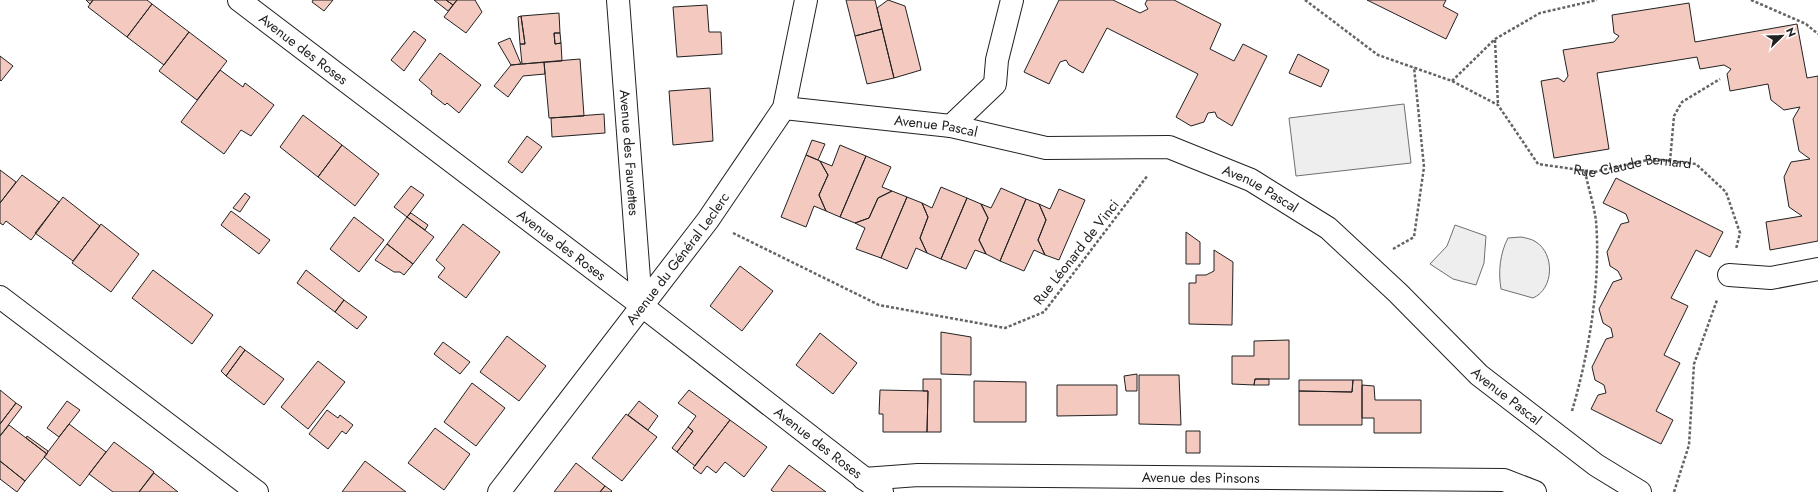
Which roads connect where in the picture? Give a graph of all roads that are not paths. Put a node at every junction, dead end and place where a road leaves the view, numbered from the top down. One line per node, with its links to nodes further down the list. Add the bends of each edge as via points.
1 (239, 0): 10 (street, Avenue des Roses)
2 (618, 0): 10 (street, Avenue des Fauvettes)
3 (806, 0): 5 (street, Avenue du Général Leclerc)
4 (1012, 0): 6 (street, via 997,60 995,84)
5 (784, 108): 6 (street, Avenue Pascal); 10 (street, Avenue du Général Leclerc, via 708,220)
6 (951, 126): 16 (street, Avenue Pascal, via 1046,148 1169,147 1251,180 1328,228 1479,375 1596,465)
7 (1818, 269): 8 (street, via 1771,278)
8 (1729, 275)
9 (0, 297): 12 (street)
10 (642, 304): 11 (street, Avenue des Roses); 13 (street, Avenue du Général Leclerc)
11 (864, 479): 14 (street, Avenue des Roses); 15 (street, Avenue des Pinsons, via 918,475 1504,480)
12 (257, 492)
13 (499, 492)
14 (882, 492)
15 (1535, 492)
16 (1640, 492)

